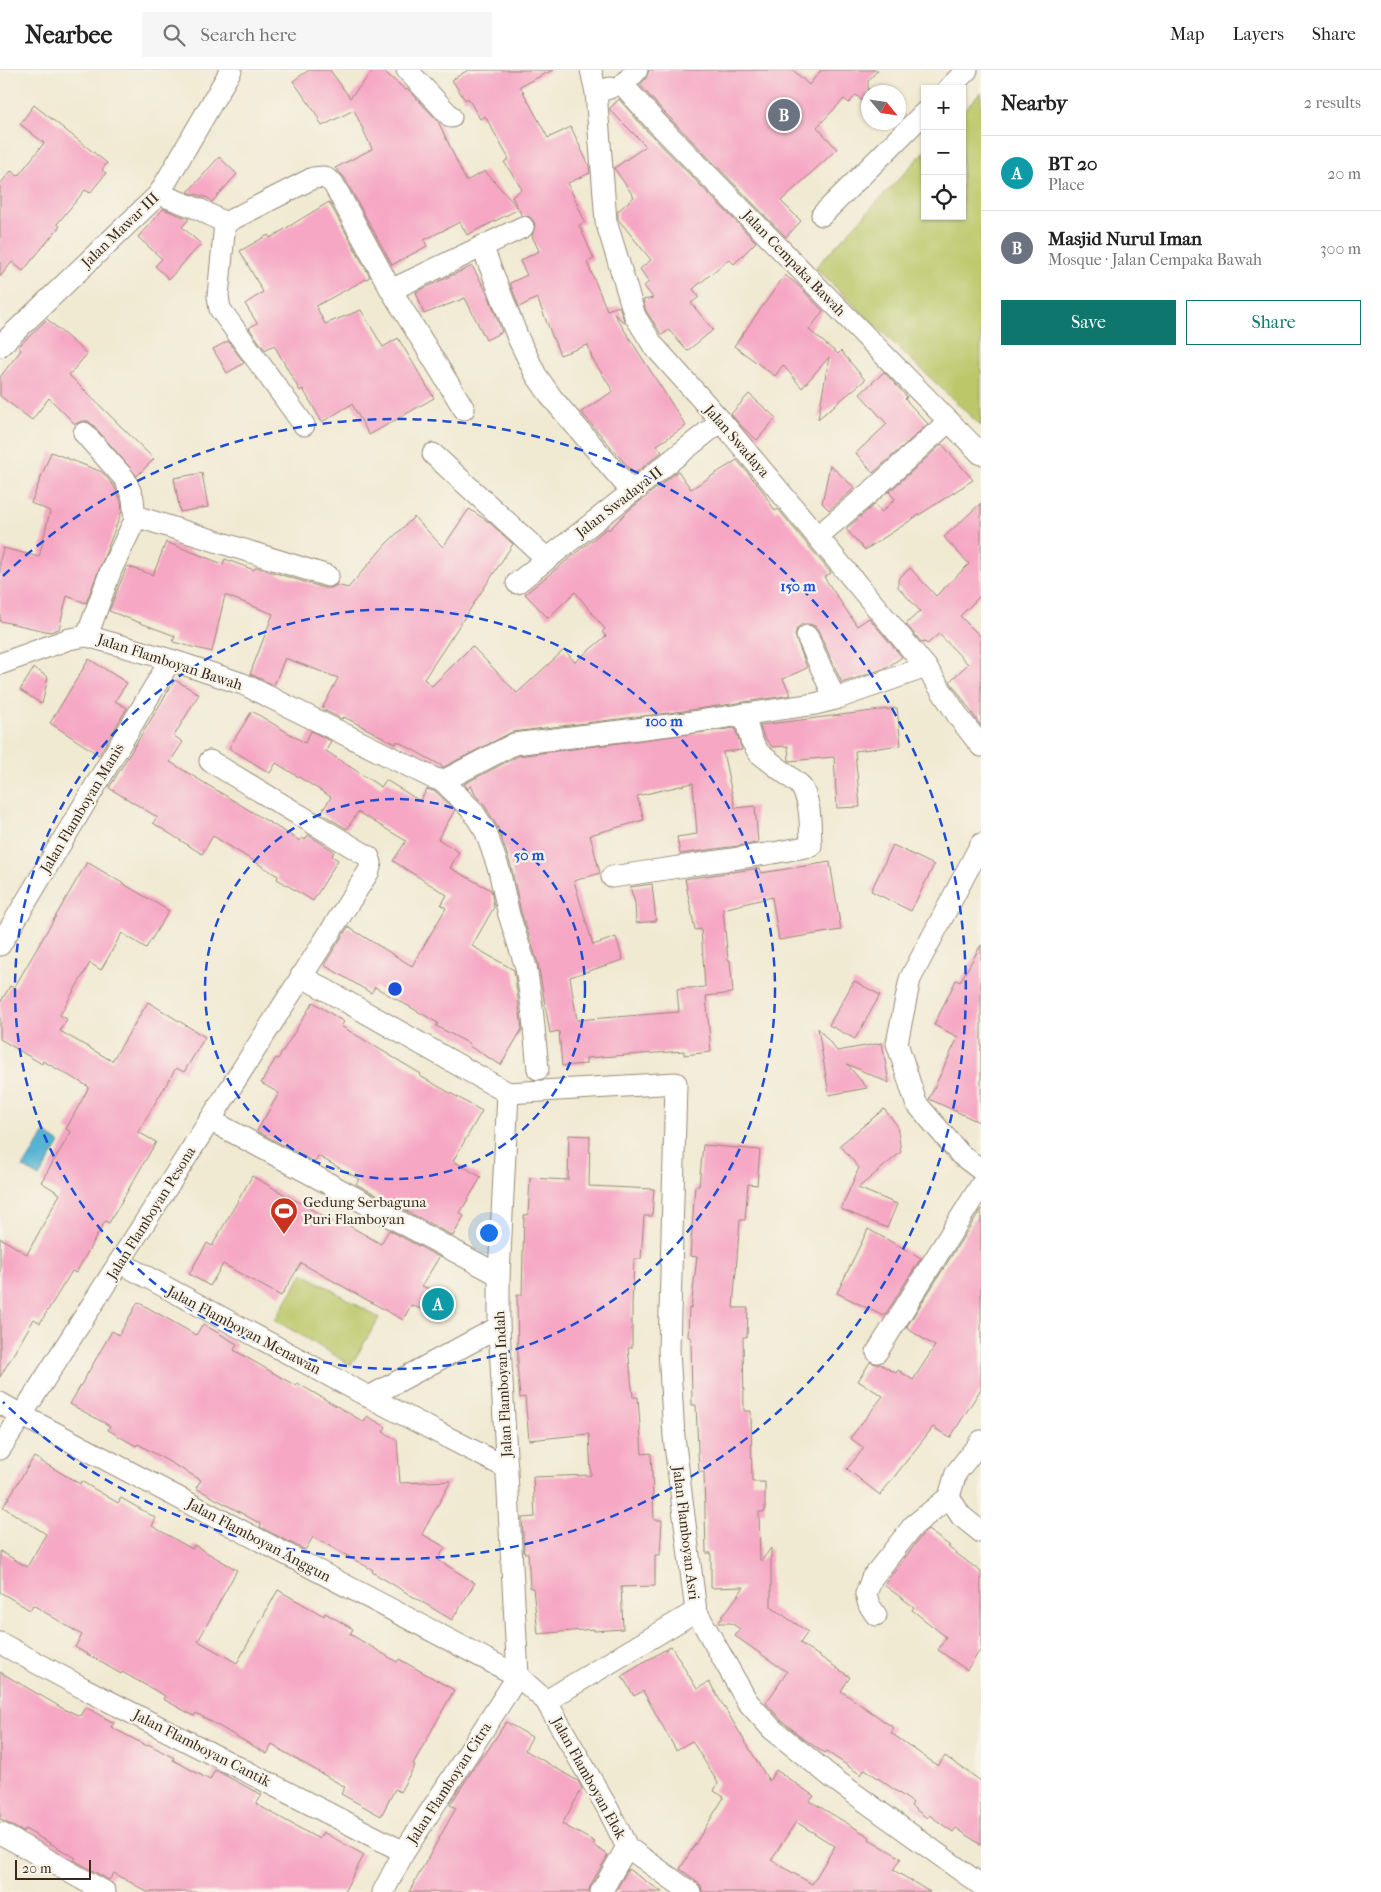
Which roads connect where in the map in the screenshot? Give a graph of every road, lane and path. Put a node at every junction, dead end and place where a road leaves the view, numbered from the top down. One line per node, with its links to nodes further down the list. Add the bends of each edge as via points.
1 (231, 70): 10 (street, Jalan Mawar III)
2 (407, 70): 9 (street)
3 (591, 70): 7 (street, Jalan Swadaya)
4 (966, 70): 6 (street)
5 (630, 77): 7 (street); 19 (street, Jalan Cempaka Bawah, via 655,121)
6 (952, 85)
7 (596, 92): 18 (street, Jalan Swadaya, via 606,221 635,316 653,345)
8 (921, 116): 11 (street)
9 (451, 117)
10 (159, 194): 12 (street); 16 (street, Jalan Mawar III)
11 (822, 215)
12 (225, 224): 15 (street, via 314,178 324,177 333,183); 20 (street, via 218,296 220,309)
13 (523, 227): 14 (street)
14 (482, 246): 15 (street); 24 (street, via 518,338 536,374 552,398)
15 (391, 290): 17 (street)
16 (0, 346)
17 (464, 409)
18 (721, 421): 24 (street, Jalan Swadaya II); 26 (street, Jalan Swadaya)
19 (949, 421): 23 (street, Jalan Cempaka Bawah); 26 (street)
20 (304, 425)
21 (84, 433): 25 (street, via 125,478 133,498)
22 (433, 454): 27 (street)
23 (981, 454)
24 (632, 492): 27 (street, Jalan Swadaya II)
25 (135, 516): 28 (street); 30 (street, via 110,570)
26 (818, 536): 33 (street, Jalan Swadaya)
27 (547, 559): 29 (street, Jalan Swadaya II)
28 (328, 576)
29 (517, 583)
30 (87, 636): 32 (street, Jalan Flamboyan Bawah, via 69,639); 39 (street, Jalan Flamboyan Bawah, via 242,684)
31 (806, 636): 35 (street)
32 (0, 664)
33 (926, 667): 35 (street); 37 (street, Jalan Swadaya)
34 (164, 671): 42 (street, Jalan Flamboyan Manis)
35 (835, 699): 36 (street)
36 (744, 714): 39 (street, via 514,744); 41 (street, via 751,740 759,753 804,791 811,846)
37 (981, 746)
38 (210, 761): 43 (street, Jalan Flamboyan Pesona, via 369,858 369,871)
39 (444, 781): 44 (street, Jalan Flamboyan Bawah, via 465,801 486,832 499,870 526,967)
40 (981, 844): 47 (street, via 910,979 897,1043 916,1103 960,1154)
41 (612, 877)
42 (0, 944)
43 (301, 976): 45 (street); 46 (street, Jalan Flamboyan Pesona)
44 (538, 1069)
45 (508, 1093): 50 (street, Jalan Flamboyan Indah); 61 (street, Jalan Flamboyan Asri, via 676,1084 669,1350 674,1437)
46 (210, 1120): 49 (street, Jalan Flamboyan Pesona); 50 (street)
47 (981, 1170)
48 (981, 1186): 52 (street)
49 (120, 1262): 53 (street, Jalan Flamboyan Menawan); 55 (street, Jalan Flamboyan Pesona)
50 (499, 1275): 51 (street, Jalan Flamboyan Indah)
51 (499, 1327): 53 (street); 58 (street, Jalan Flamboyan Indah)
52 (878, 1352)
53 (369, 1397): 58 (street, Jalan Flamboyan Menawan)
54 (0, 1403): 55 (street, Jalan Flamboyan Anggun)
55 (21, 1415): 57 (street, Jalan Flamboyan Pesona); 64 (street, Jalan Flamboyan Anggun)
56 (981, 1441): 59 (street, via 956,1473)
57 (0, 1449)
58 (507, 1468): 64 (street, Jalan Flamboyan Indah)
59 (949, 1497): 60 (street, via 961,1516); 62 (street, via 912,1526 872,1578 866,1594)
60 (981, 1532)
61 (696, 1611): 65 (street); 69 (street, Jalan Flamboyan Asri, via 747,1701 772,1729 834,1779)
62 (876, 1615)
63 (0, 1644): 68 (street, Jalan Flamboyan Cantik)
64 (518, 1676): 65 (street, Jalan Flamboyan Elok); 68 (street, Jalan Flamboyan Citra)
65 (546, 1701): 67 (street, Jalan Flamboyan Elok)
66 (0, 1833): 70 (street)
67 (627, 1846): 72 (street); 73 (street, Jalan Flamboyan Elok)
68 (404, 1852): 71 (street, Jalan Flamboyan Citra)
69 (981, 1885)
70 (105, 1892)
71 (383, 1892)
72 (601, 1892)
73 (690, 1892)

